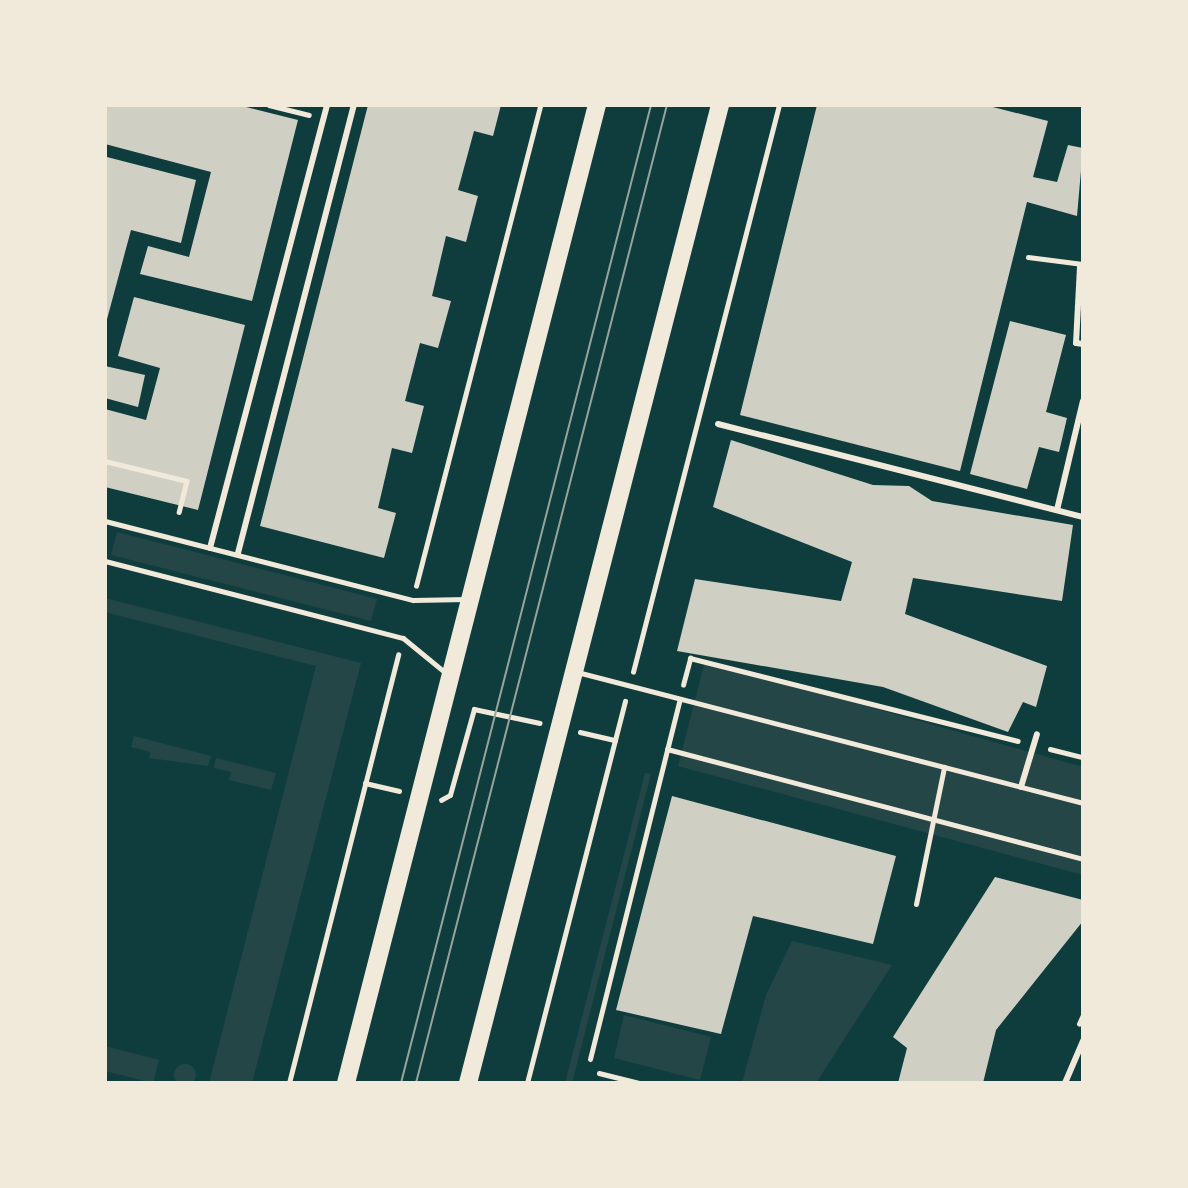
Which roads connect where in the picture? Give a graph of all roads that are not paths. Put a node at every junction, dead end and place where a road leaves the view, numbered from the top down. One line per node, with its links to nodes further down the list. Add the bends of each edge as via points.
1 (327, 105): 13 (street)
2 (354, 105): 14 (street)
3 (597, 105): 16 (main road)
4 (720, 105): 17 (main road)
5 (1028, 257): 6 (lane)
6 (1081, 266): 7 (street, via 1076,343)
7 (1083, 344)
8 (1083, 401): 10 (street)
9 (718, 424): 10 (street)
10 (1058, 510): 11 (street)
11 (1083, 517)
12 (105, 521): 13 (lane)
13 (211, 548): 14 (lane)
14 (238, 554): 16 (lane, via 413,600)
15 (105, 561): 18 (lane, via 403,638)
16 (471, 599): 18 (main road)
17 (574, 671): 19 (lane); 31 (main road)
18 (450, 677): 30 (main road)
19 (680, 699): 21 (lane); 22 (lane)
20 (1037, 734): 23 (street)
21 (667, 749): 25 (lane); 29 (lane)
22 (944, 766): 23 (lane); 25 (lane)
23 (1021, 787): 24 (lane)
24 (1083, 803)
25 (937, 820): 26 (lane); 27 (lane)
26 (1083, 859)
27 (916, 904)
28 (1083, 1041): 32 (street)
29 (590, 1059)
30 (346, 1083)
31 (468, 1083)
32 (1065, 1083)

